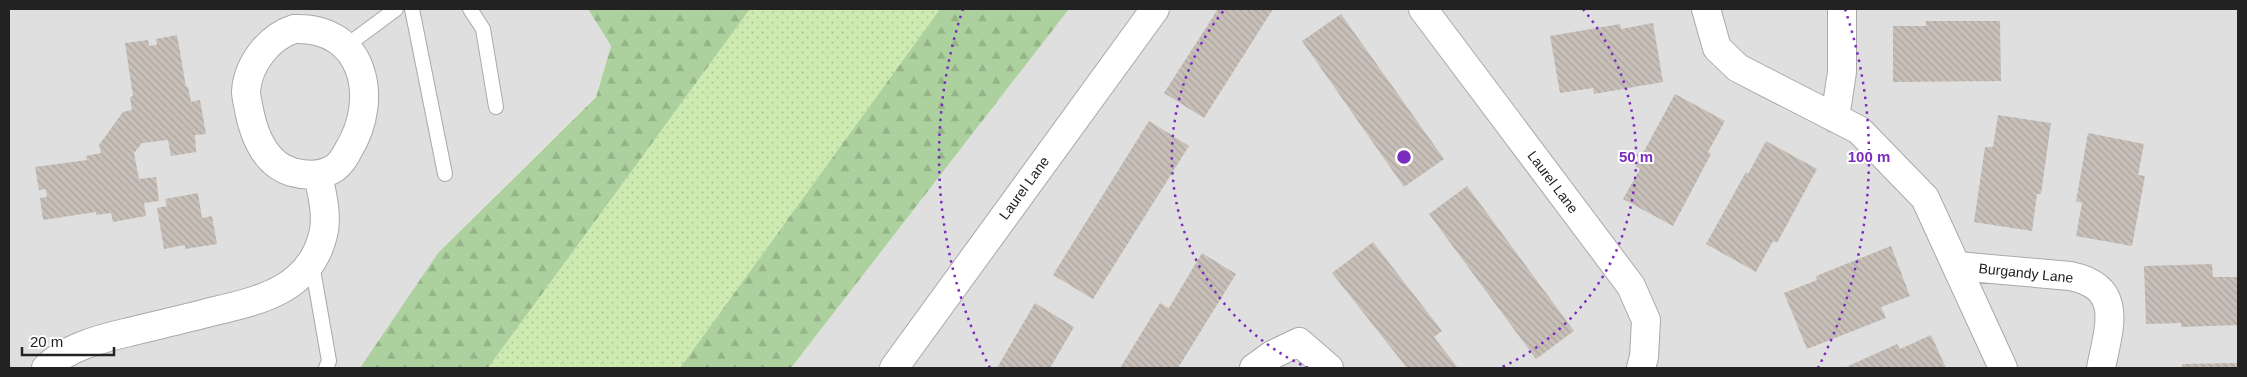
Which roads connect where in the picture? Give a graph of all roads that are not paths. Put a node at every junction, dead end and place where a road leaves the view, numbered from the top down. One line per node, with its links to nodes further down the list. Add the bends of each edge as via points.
1 (396, 9): 8 (lane)
2 (412, 9): 12 (lane)
3 (470, 9): 9 (lane, via 483,29)
4 (1155, 9): 17 (street, Laurel Lane)
5 (1423, 9): 20 (street, Laurel Lane, via 1631,286 1646,320)
6 (1706, 9): 10 (street, Burgandy Lane, via 1717,48 1738,68)
7 (1842, 9): 10 (street, via 1842,72)
8 (346, 46): 11 (street, via 362,78 365,94 363,117 344,158 331,171); 11 (street, via 334,37 309,28 282,33 257,58 246,92 252,126 265,153 289,171)
9 (496, 107)
10 (1835, 118): 14 (street, Burgandy Lane, via 1859,130 1925,198)
11 (318, 174): 13 (street, via 324,234)
12 (445, 174)
13 (312, 264): 15 (street, via 289,285 262,300 84,345); 16 (lane, via 329,361)
14 (1957, 266): 21 (street, Burgandy Lane); 22 (street, Burgandy Lane, via 2088,280 2102,291 2109,307)
15 (46, 368)
16 (326, 368)
17 (894, 368)
18 (1254, 368): 19 (street, via 1272,354 1299,342)
19 (1329, 368)
20 (1641, 368)
21 (2003, 368)
22 (2101, 368)

